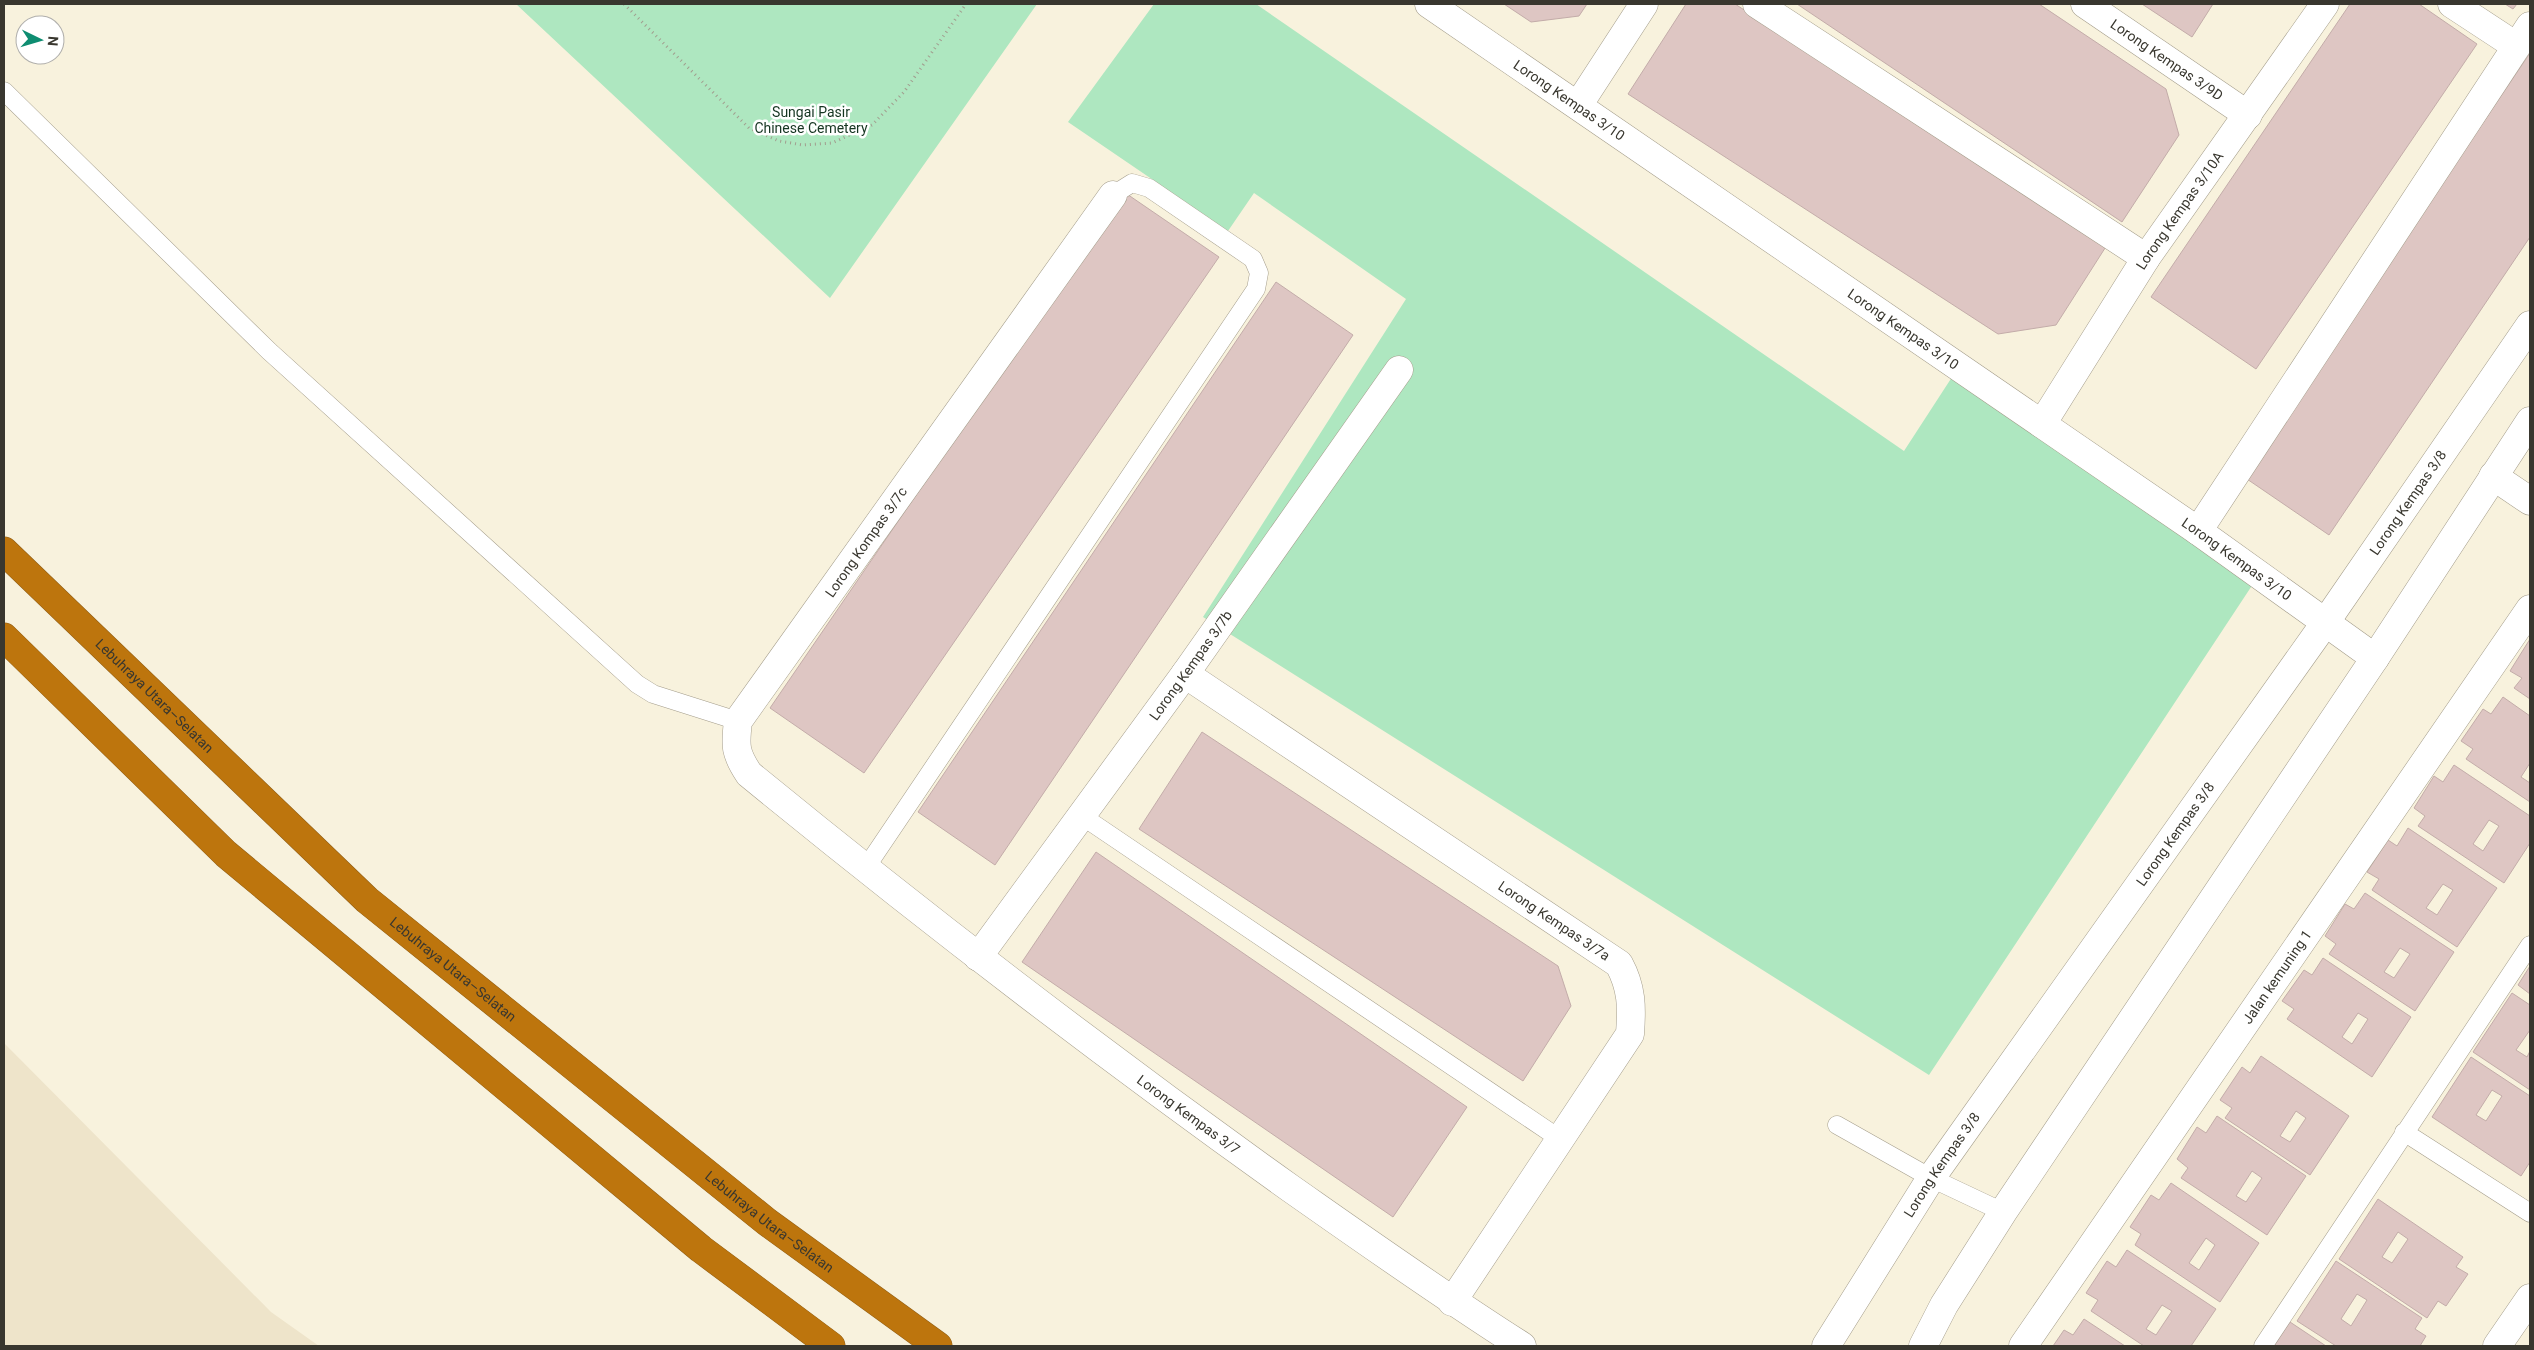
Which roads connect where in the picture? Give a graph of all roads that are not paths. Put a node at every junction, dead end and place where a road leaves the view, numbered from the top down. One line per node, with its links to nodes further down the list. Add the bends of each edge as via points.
1 (1644, 4): 9 (street)
2 (1757, 4): 12 (street)
3 (2085, 4): 10 (street, Lorong Kempas 3/9D)
4 (2325, 4): 10 (street, Lorong Kempas 3/10A)
5 (2452, 4): 7 (street)
6 (1434, 5): 9 (street, Lorong Kempas 3/10)
7 (2523, 36): 19 (street)
8 (4, 91): 26 (lane, via 269,351 637,684 653,694)
9 (1579, 104): 16 (street, Lorong Kempas 3/10)
10 (2248, 115): 12 (street, Lorong Kempas 3/10A)
11 (1113, 195): 26 (street, Lorong Kompas 3/7c); 28 (lane, via 1132,183 1149,188 1253,259 1259,273 1256,289)
12 (2146, 258): 16 (street, Lorong Kempas 3/10A)
13 (2530, 324): 22 (street, Lorong Kempas 3/8)
14 (1399, 370): 25 (street, Lorong Kempas 3/7b)
15 (2530, 422): 17 (street)
16 (2042, 424): 19 (street, Lorong Kempas 3/10)
17 (2493, 476): 18 (street); 24 (street)
18 (2530, 502)
19 (2198, 531): 22 (street, Lorong Kempas 3/10)
20 (4, 551): 40 (highway, Lebuhraya Utara–Selatan, via 367,900 767,1222)
21 (2530, 610): 44 (street, Jalan kemuning 1)
22 (2325, 623): 24 (street, Lorong Kempas 3/10); 34 (street, Lorong Kempas 3/8)
23 (4, 637): 39 (highway, via 226,854 701,1249)
24 (2375, 658): 35 (street)
25 (1185, 674): 27 (street, Lorong Kempas 3/7b); 33 (street, Lorong Kempas 3/7a, via 1619,964 1628,980 1632,1003 1630,1034)
26 (738, 721): 28 (street, via 735,742 738,757 749,774)
27 (1082, 816): 30 (street, Lorong Kempas 3/7b); 33 (lane)
28 (865, 869): 30 (street, Lorong Kempas 3/7)
29 (2530, 945): 32 (lane)
30 (978, 957): 37 (street, Lorong Kempas 3/7, via 1182,1110)
31 (1837, 1124): 34 (lane)
32 (2404, 1132): 36 (lane); 45 (lane)
33 (1560, 1139): 37 (street, Lorong Kempas 3/7a)
34 (1931, 1178): 35 (lane); 42 (street, Lorong Kempas 3/8)
35 (2003, 1212): 43 (street, via 1944,1305)
36 (2530, 1214)
37 (1452, 1302): 41 (street, Lorong Kempas 3/7)
38 (2526, 1315): 46 (street)
39 (831, 1346)
40 (938, 1346)
41 (1522, 1346)
42 (1826, 1346)
43 (1923, 1346)
44 (2023, 1346)
45 (2263, 1346)
46 (2498, 1346)

